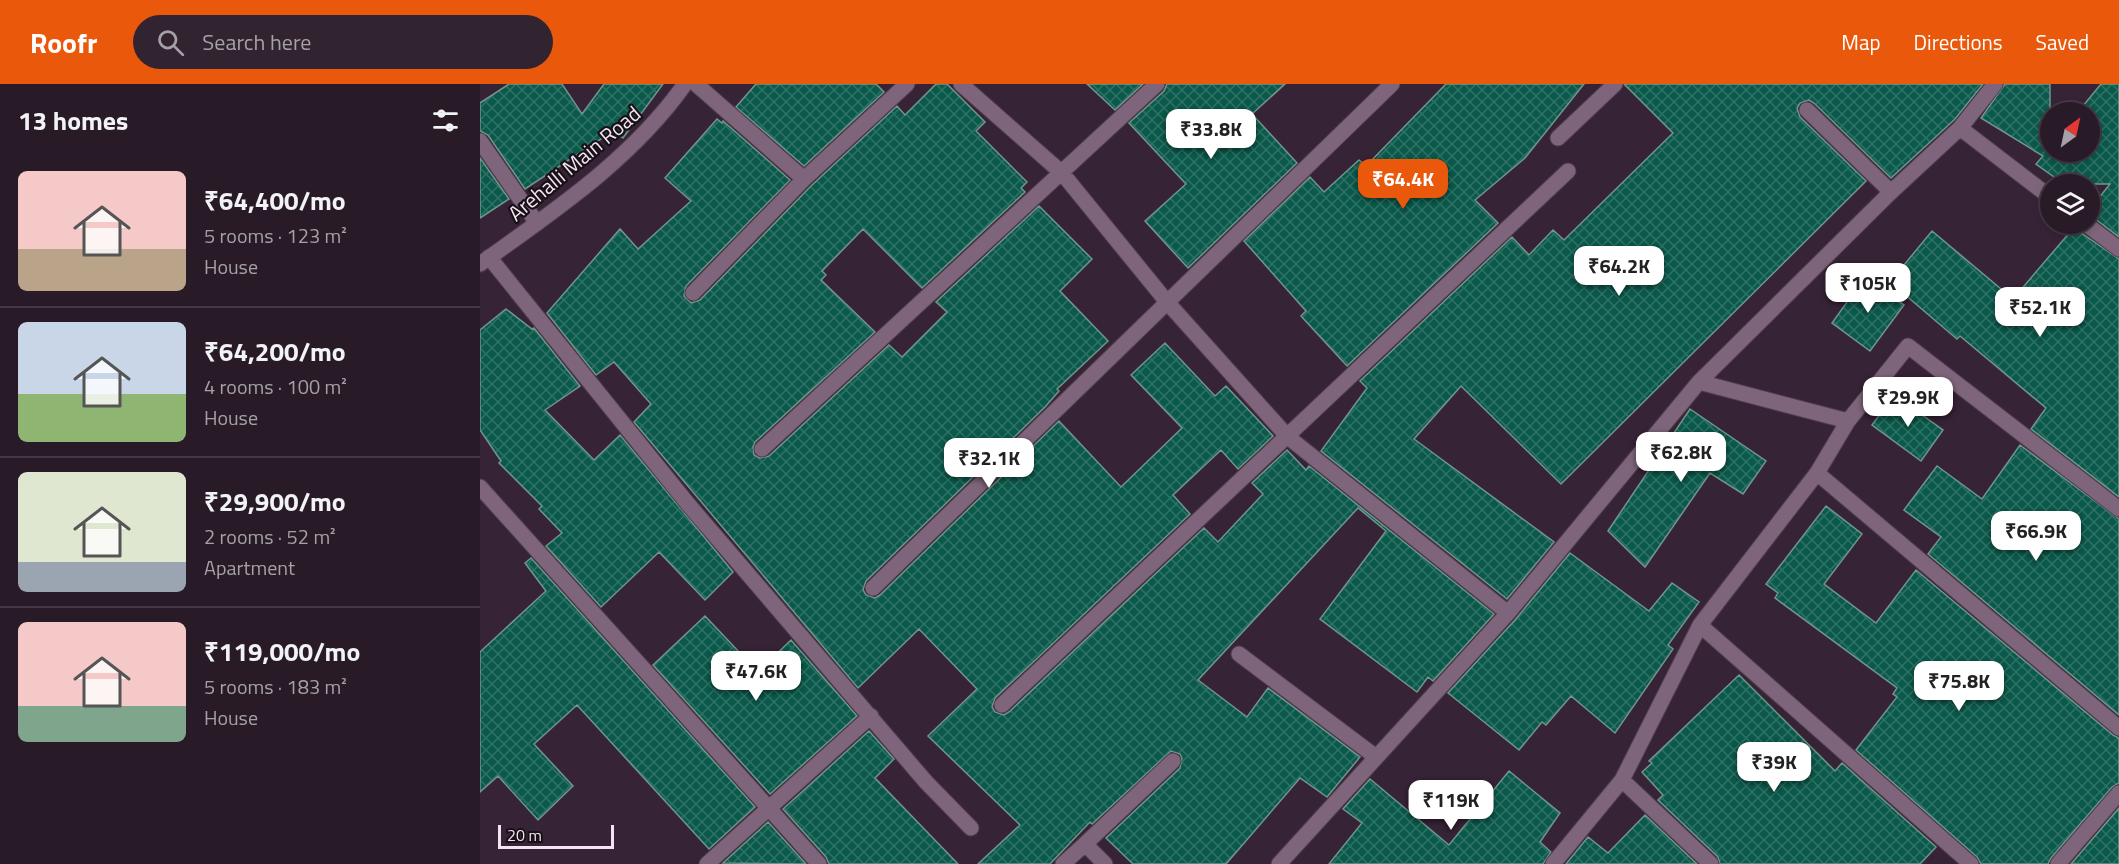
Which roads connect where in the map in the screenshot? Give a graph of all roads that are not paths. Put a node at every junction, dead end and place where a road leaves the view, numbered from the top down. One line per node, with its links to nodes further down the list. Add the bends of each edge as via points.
1 (685, 84): 18 (street, Arehalli Main Road, via 637,143)
2 (696, 84): 15 (street)
3 (907, 84): 15 (street)
4 (961, 84): 14 (street)
5 (1157, 84): 14 (street)
6 (1392, 84): 23 (street)
7 (1615, 84): 11 (street)
8 (1995, 84): 10 (street)
9 (1807, 110): 17 (street)
10 (1960, 128): 16 (street); 17 (street)
11 (1558, 138)
12 (480, 141): 18 (street)
13 (1568, 171): 26 (street)
14 (1062, 173): 23 (street); 27 (street)
15 (804, 179): 22 (street)
16 (2040, 189)
17 (1891, 192): 24 (street)
18 (537, 223): 21 (street, Arehalli Main Road)
19 (2099, 234): 20 (street)
20 (2119, 249)
21 (484, 260): 36 (street)
22 (693, 293)
23 (1167, 302): 26 (street); 31 (street)
24 (1699, 382): 25 (street); 32 (street)
25 (1848, 421): 28 (street); 30 (street, via 1908,346)
26 (1288, 437): 32 (street); 35 (street)
27 (762, 449)
28 (1817, 473): 33 (street); 37 (street)
29 (480, 487): 42 (street)
30 (2119, 509)
31 (873, 588)
32 (1508, 614): 38 (street)
33 (1700, 625): 40 (street); 52 (street)
34 (1239, 654): 38 (street)
35 (1002, 705)
36 (871, 716): 42 (street); 43 (street, via 926,783)
37 (2119, 728)
38 (1376, 757): 49 (street)
39 (1173, 761): 44 (street)
40 (1622, 780): 50 (street); 51 (street)
41 (2119, 793): 53 (street)
42 (768, 810): 45 (street); 46 (street)
43 (971, 828)
44 (1085, 844): 47 (street); 48 (street)
45 (707, 864)
46 (819, 864)
47 (1063, 864)
48 (1105, 864)
49 (1279, 864)
50 (1553, 864)
51 (1711, 864)
52 (1971, 864)
53 (2058, 864)

